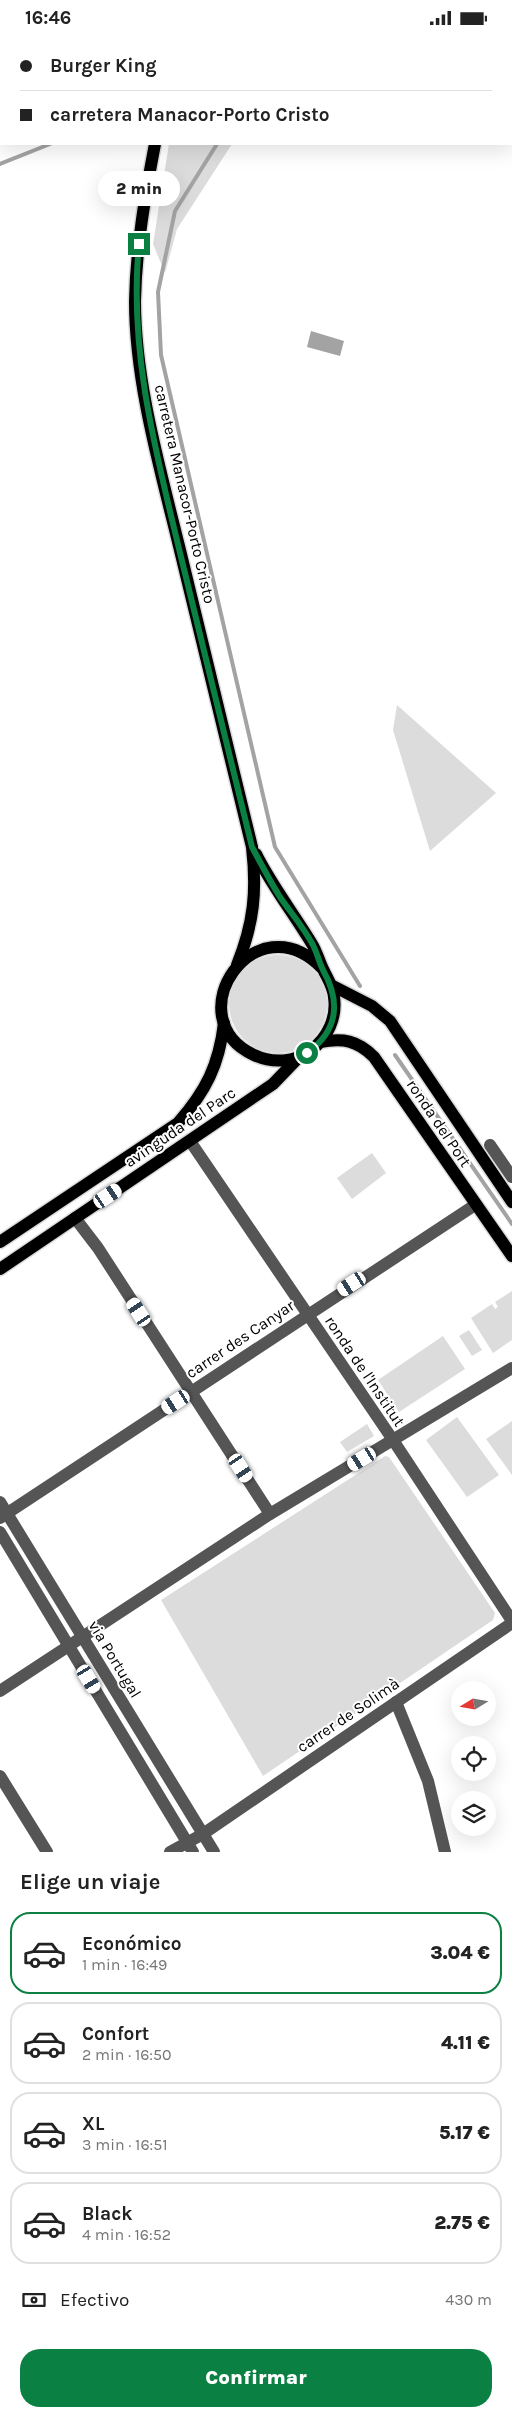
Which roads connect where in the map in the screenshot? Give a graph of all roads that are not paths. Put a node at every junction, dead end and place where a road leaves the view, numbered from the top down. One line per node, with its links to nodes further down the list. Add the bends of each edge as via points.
1 (155, 145): 2 (main road, carretera Manacor-Porto Cristo, via 142,216 136,289 145,397)
2 (252, 847): 3 (main road, via 256,878 254,908); 4 (main road, via 270,882 313,945)
3 (237, 965): 4 (main road, via 254,952 275,947 297,950); 6 (main road, via 222,992)
4 (323, 969): 5 (main road)
5 (331, 985): 7 (main road, via 335,1009); 12 (main road, ronda del Port, via 372,1005 390,1021)
6 (224, 1023): 8 (main road, via 234,1040 259,1058 279,1061); 15 (main road, avinguda del Parc, via 220,1051 208,1082 178,1123)
7 (320, 1042): 8 (main road); 13 (main road, ronda del Port, via 346,1039 365,1048 374,1057)
8 (299, 1057): 9 (main road, avinguda del Parc, via 273,1084)
9 (190, 1141): 14 (main road, avinguda del Parc); 18 (street, ronda de l'Institut)
10 (490, 1145): 11 (street, ronda del Port)
11 (512, 1177)
12 (512, 1202)
13 (475, 1205): 16 (main road, ronda del Port); 18 (street, carrer des Canyar)
14 (76, 1218): 17 (main road, avinguda del Parc); 20 (street)
15 (0, 1242)
16 (512, 1256)
17 (0, 1269)
18 (307, 1314): 20 (street, carrer des Canyar); 21 (street, ronda de l'Institut)
19 (512, 1368): 21 (street)
20 (191, 1392): 22 (street, carrer des Canyar); 23 (street)
21 (393, 1440): 23 (street); 25 (street, ronda de l'Institut)
22 (2, 1511): 26 (street, via Portugal)
23 (270, 1514): 26 (street)
24 (0, 1532): 27 (street, via Portugal)
25 (512, 1622): 29 (street, carrer de Solimà)
26 (83, 1638): 27 (street); 31 (street, via Portugal)
27 (70, 1646): 28 (street); 32 (street, via Portugal)
28 (0, 1691)
29 (396, 1702): 31 (street, carrer de Solimà); 36 (street, via 428,1781)
30 (0, 1776): 33 (street)
31 (203, 1834): 32 (street); 35 (street, via Portugal)
32 (190, 1847): 34 (street)
33 (47, 1852)
34 (170, 1852)
35 (214, 1852)
36 (445, 1852)

